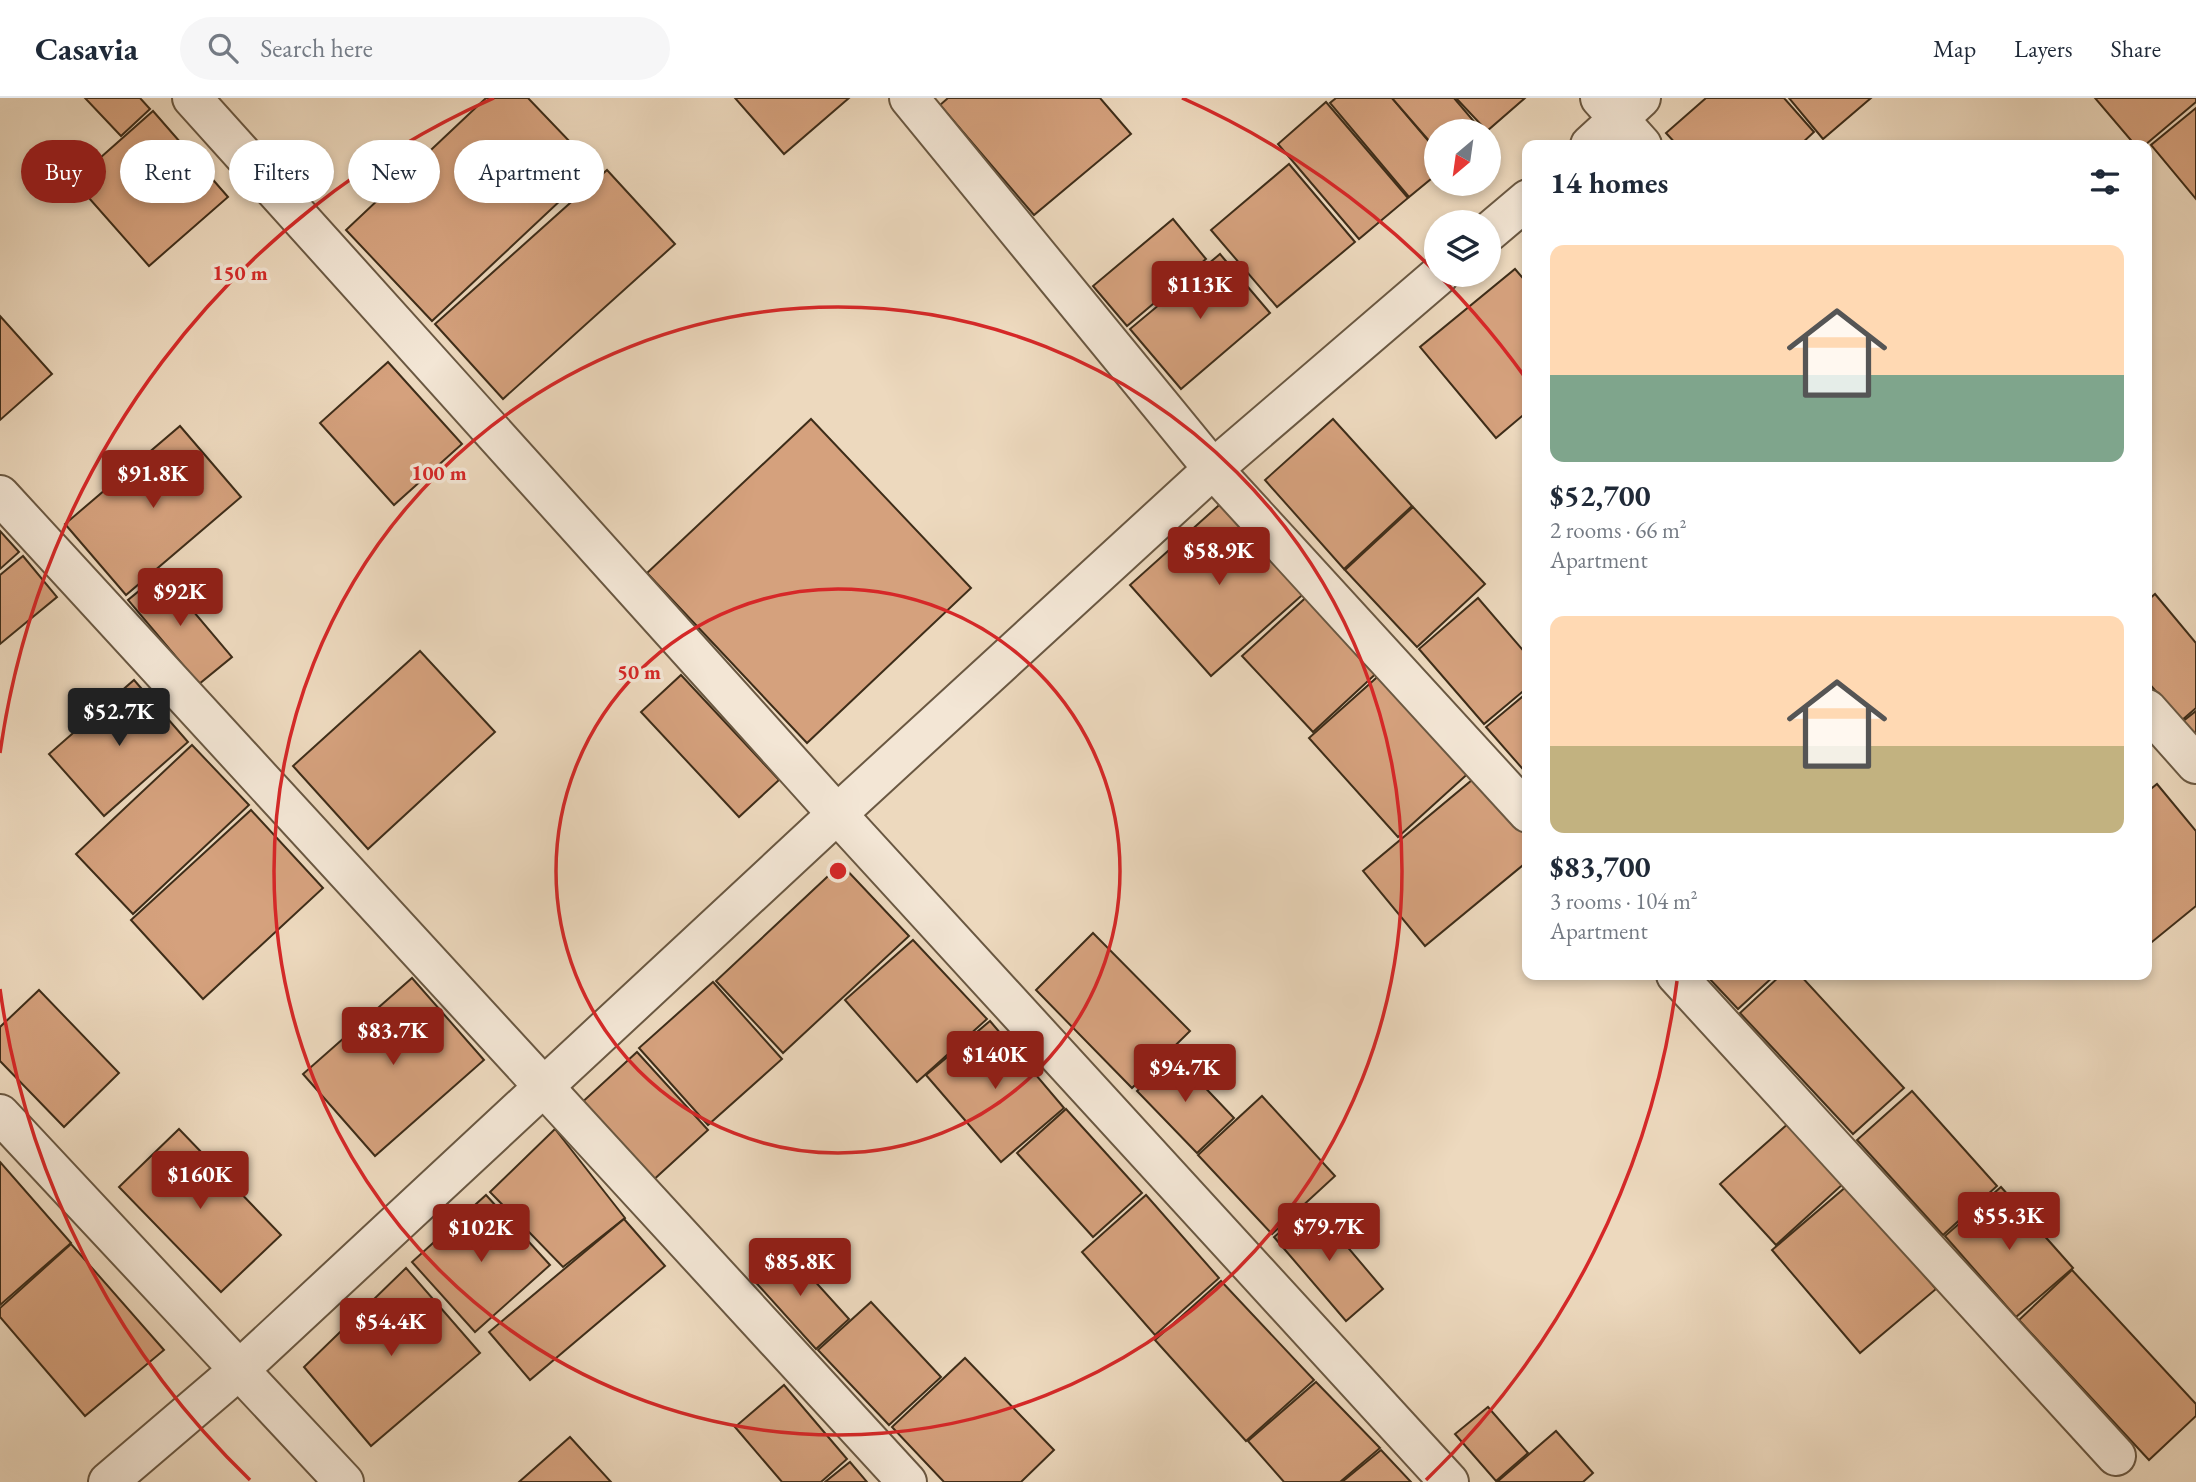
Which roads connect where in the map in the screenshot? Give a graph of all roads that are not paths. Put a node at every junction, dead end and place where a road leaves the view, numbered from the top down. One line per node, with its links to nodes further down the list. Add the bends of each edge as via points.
1 (192, 98): 13 (street)
2 (909, 98): 8 (street)
3 (1626, 115): 4 (street)
4 (1596, 140)
5 (1522, 204): 6 (street)
6 (1501, 222)
7 (1425, 287): 8 (street)
8 (1213, 469): 12 (street); 13 (street)
9 (0, 495): 15 (street)
10 (2152, 715): 11 (street)
11 (2196, 764)
12 (1522, 806)
13 (837, 814): 15 (street); 22 (street)
14 (1681, 980): 18 (street)
15 (545, 1086): 17 (street); 21 (street)
16 (0, 1114): 17 (street)
17 (239, 1370): 19 (street); 20 (street)
18 (2116, 1457)
19 (108, 1482)
20 (344, 1482)
21 (908, 1482)
22 (1449, 1482)

